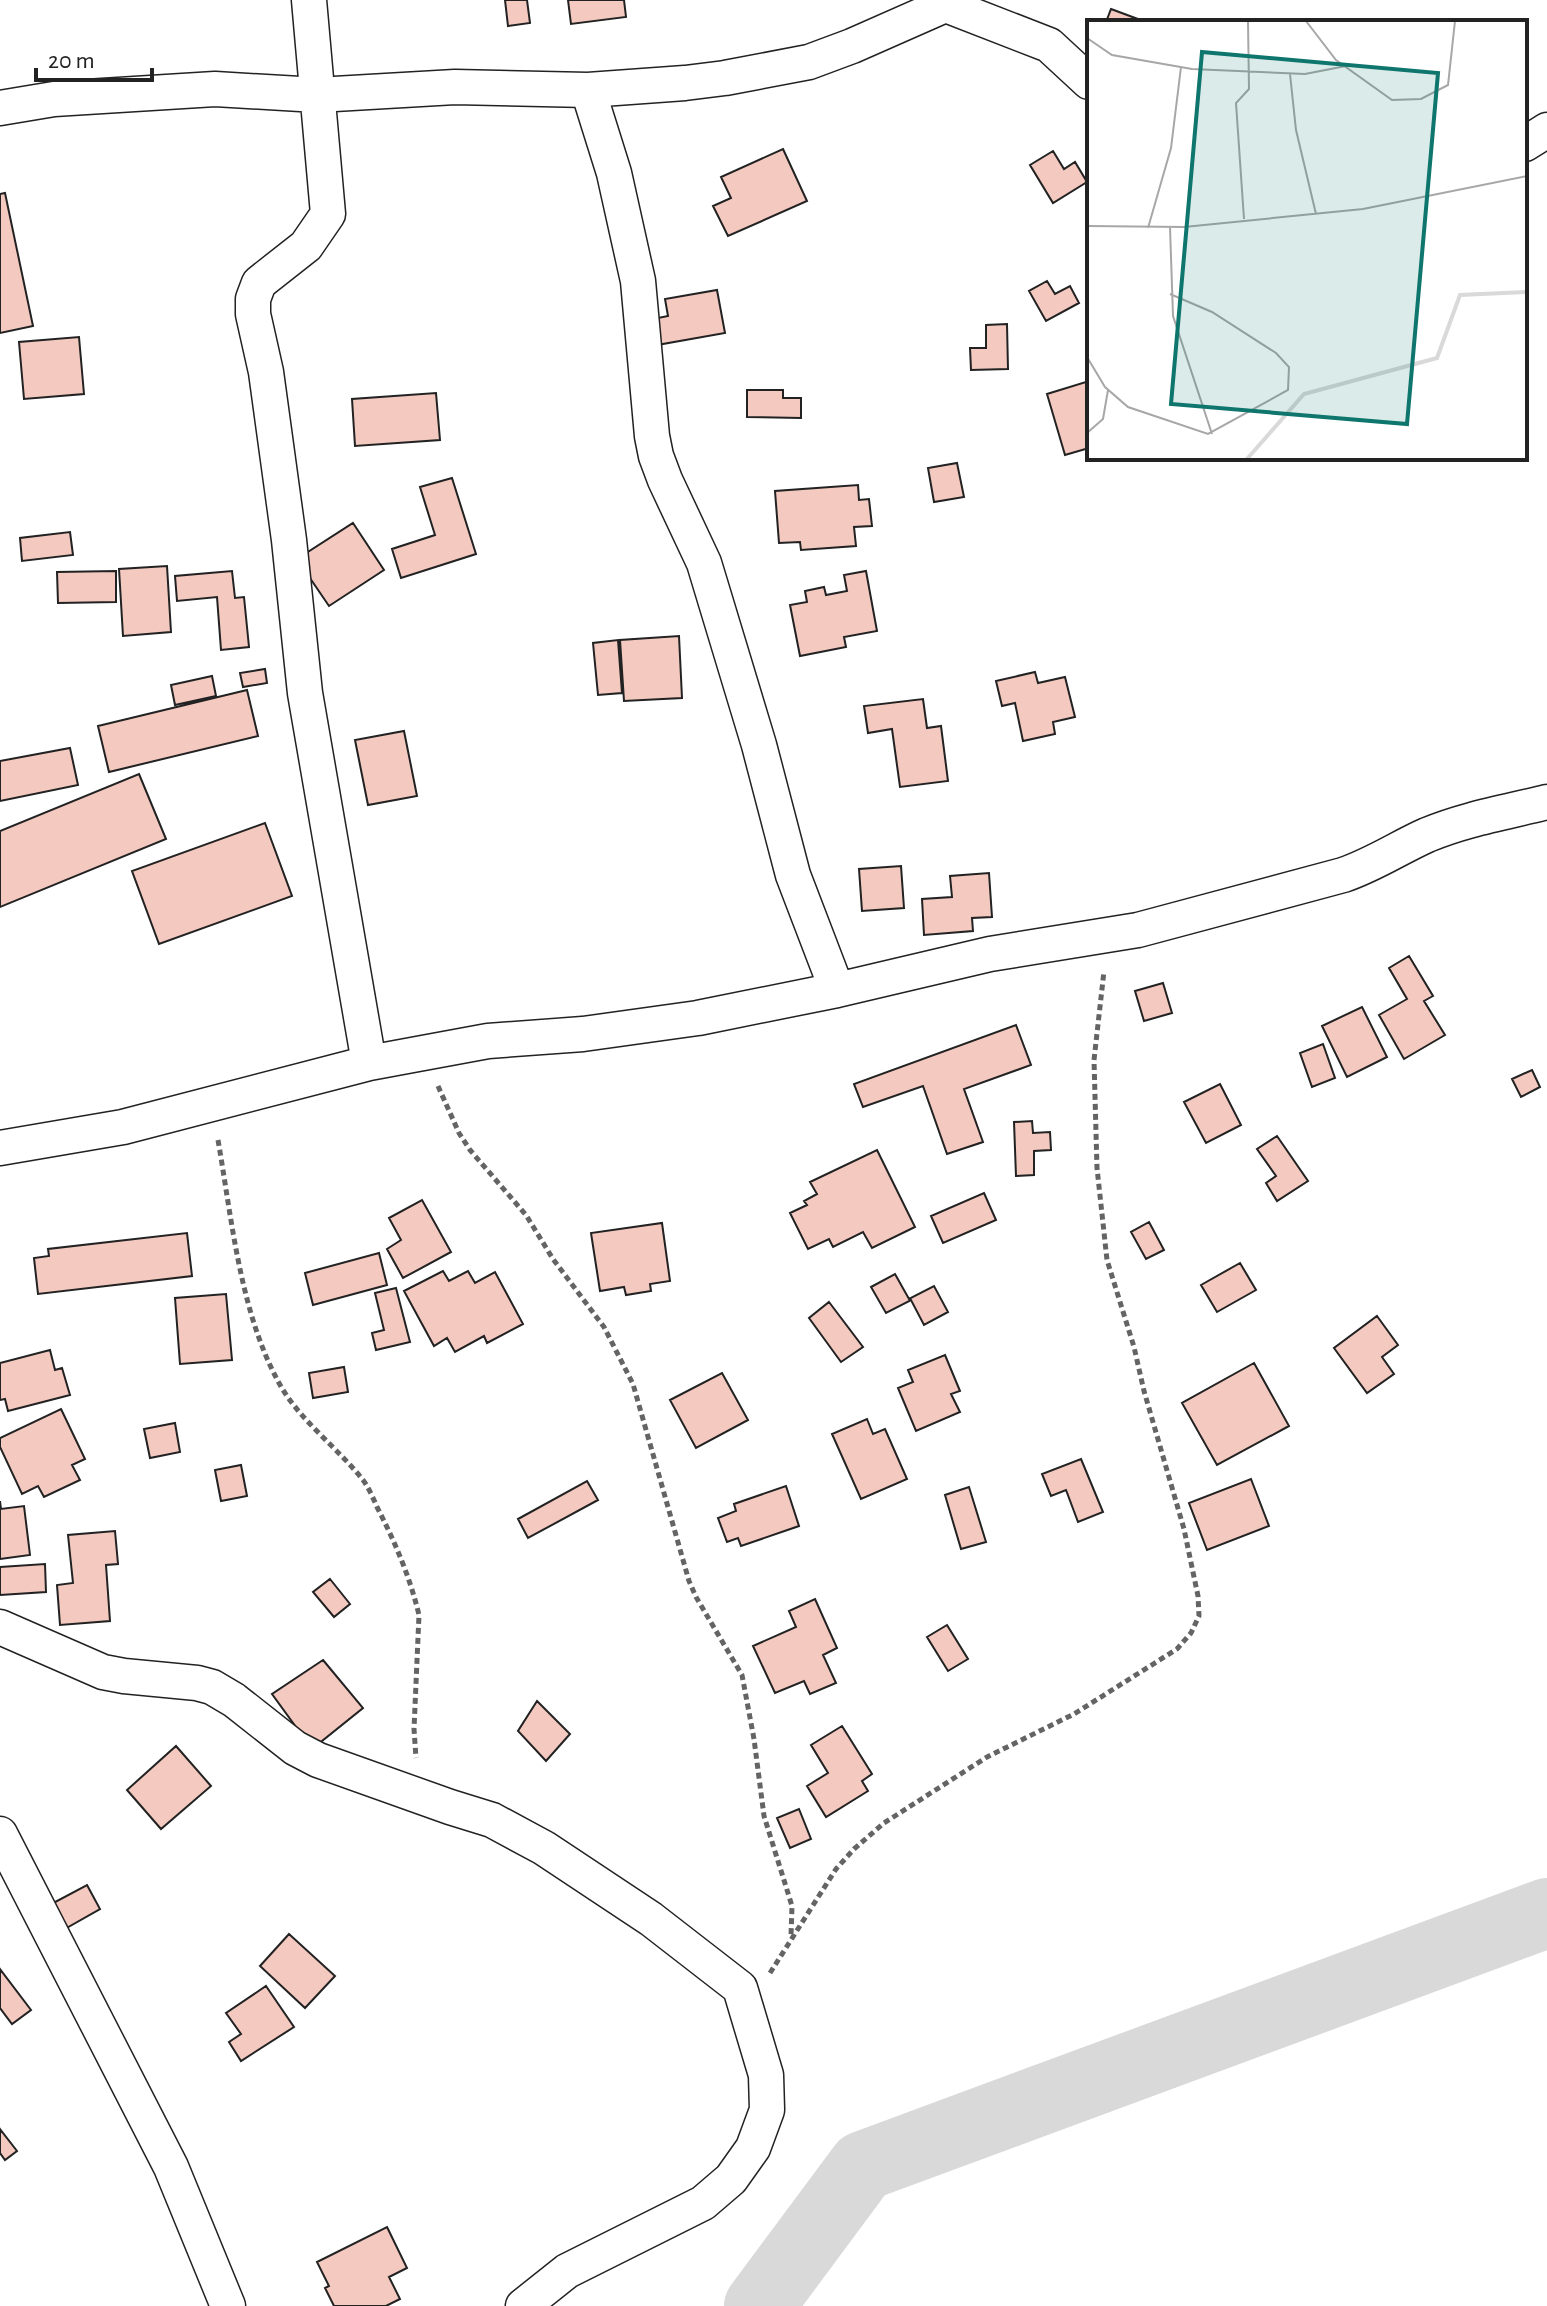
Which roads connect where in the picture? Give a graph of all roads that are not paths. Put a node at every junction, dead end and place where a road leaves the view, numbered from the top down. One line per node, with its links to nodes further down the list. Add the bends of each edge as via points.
1 (309, 0): 5 (street)
2 (939, 3): 3 (street, via 1049,45); 4 (street, via 809,62 725,78)
3 (1087, 80)
4 (588, 90): 5 (street, via 455,87); 10 (street, via 614,173 638,281 656,456 704,563 793,875)
5 (317, 95): 6 (street, via 215,89 54,99); 11 (street, via 328,214 306,246 259,283 253,314 266,372 305,693)
6 (0, 108)
7 (1547, 130): 8 (street)
8 (1527, 143)
9 (1547, 802): 10 (street, via 1426,835 1343,875 1138,930 990,954)
10 (837, 990): 11 (street, via 698,1018 488,1041)
11 (369, 1063): 12 (street, via 123,1127)
12 (0, 1148)
13 (0, 1627): 16 (street, via 103,1672 212,1687 318,1760 492,1820 651,1919 740,1988 766,2075 767,2110 753,2148 731,2179 703,2203 567,2271)
14 (0, 1834): 15 (street, via 171,2167)
15 (228, 2306)
16 (523, 2306)

